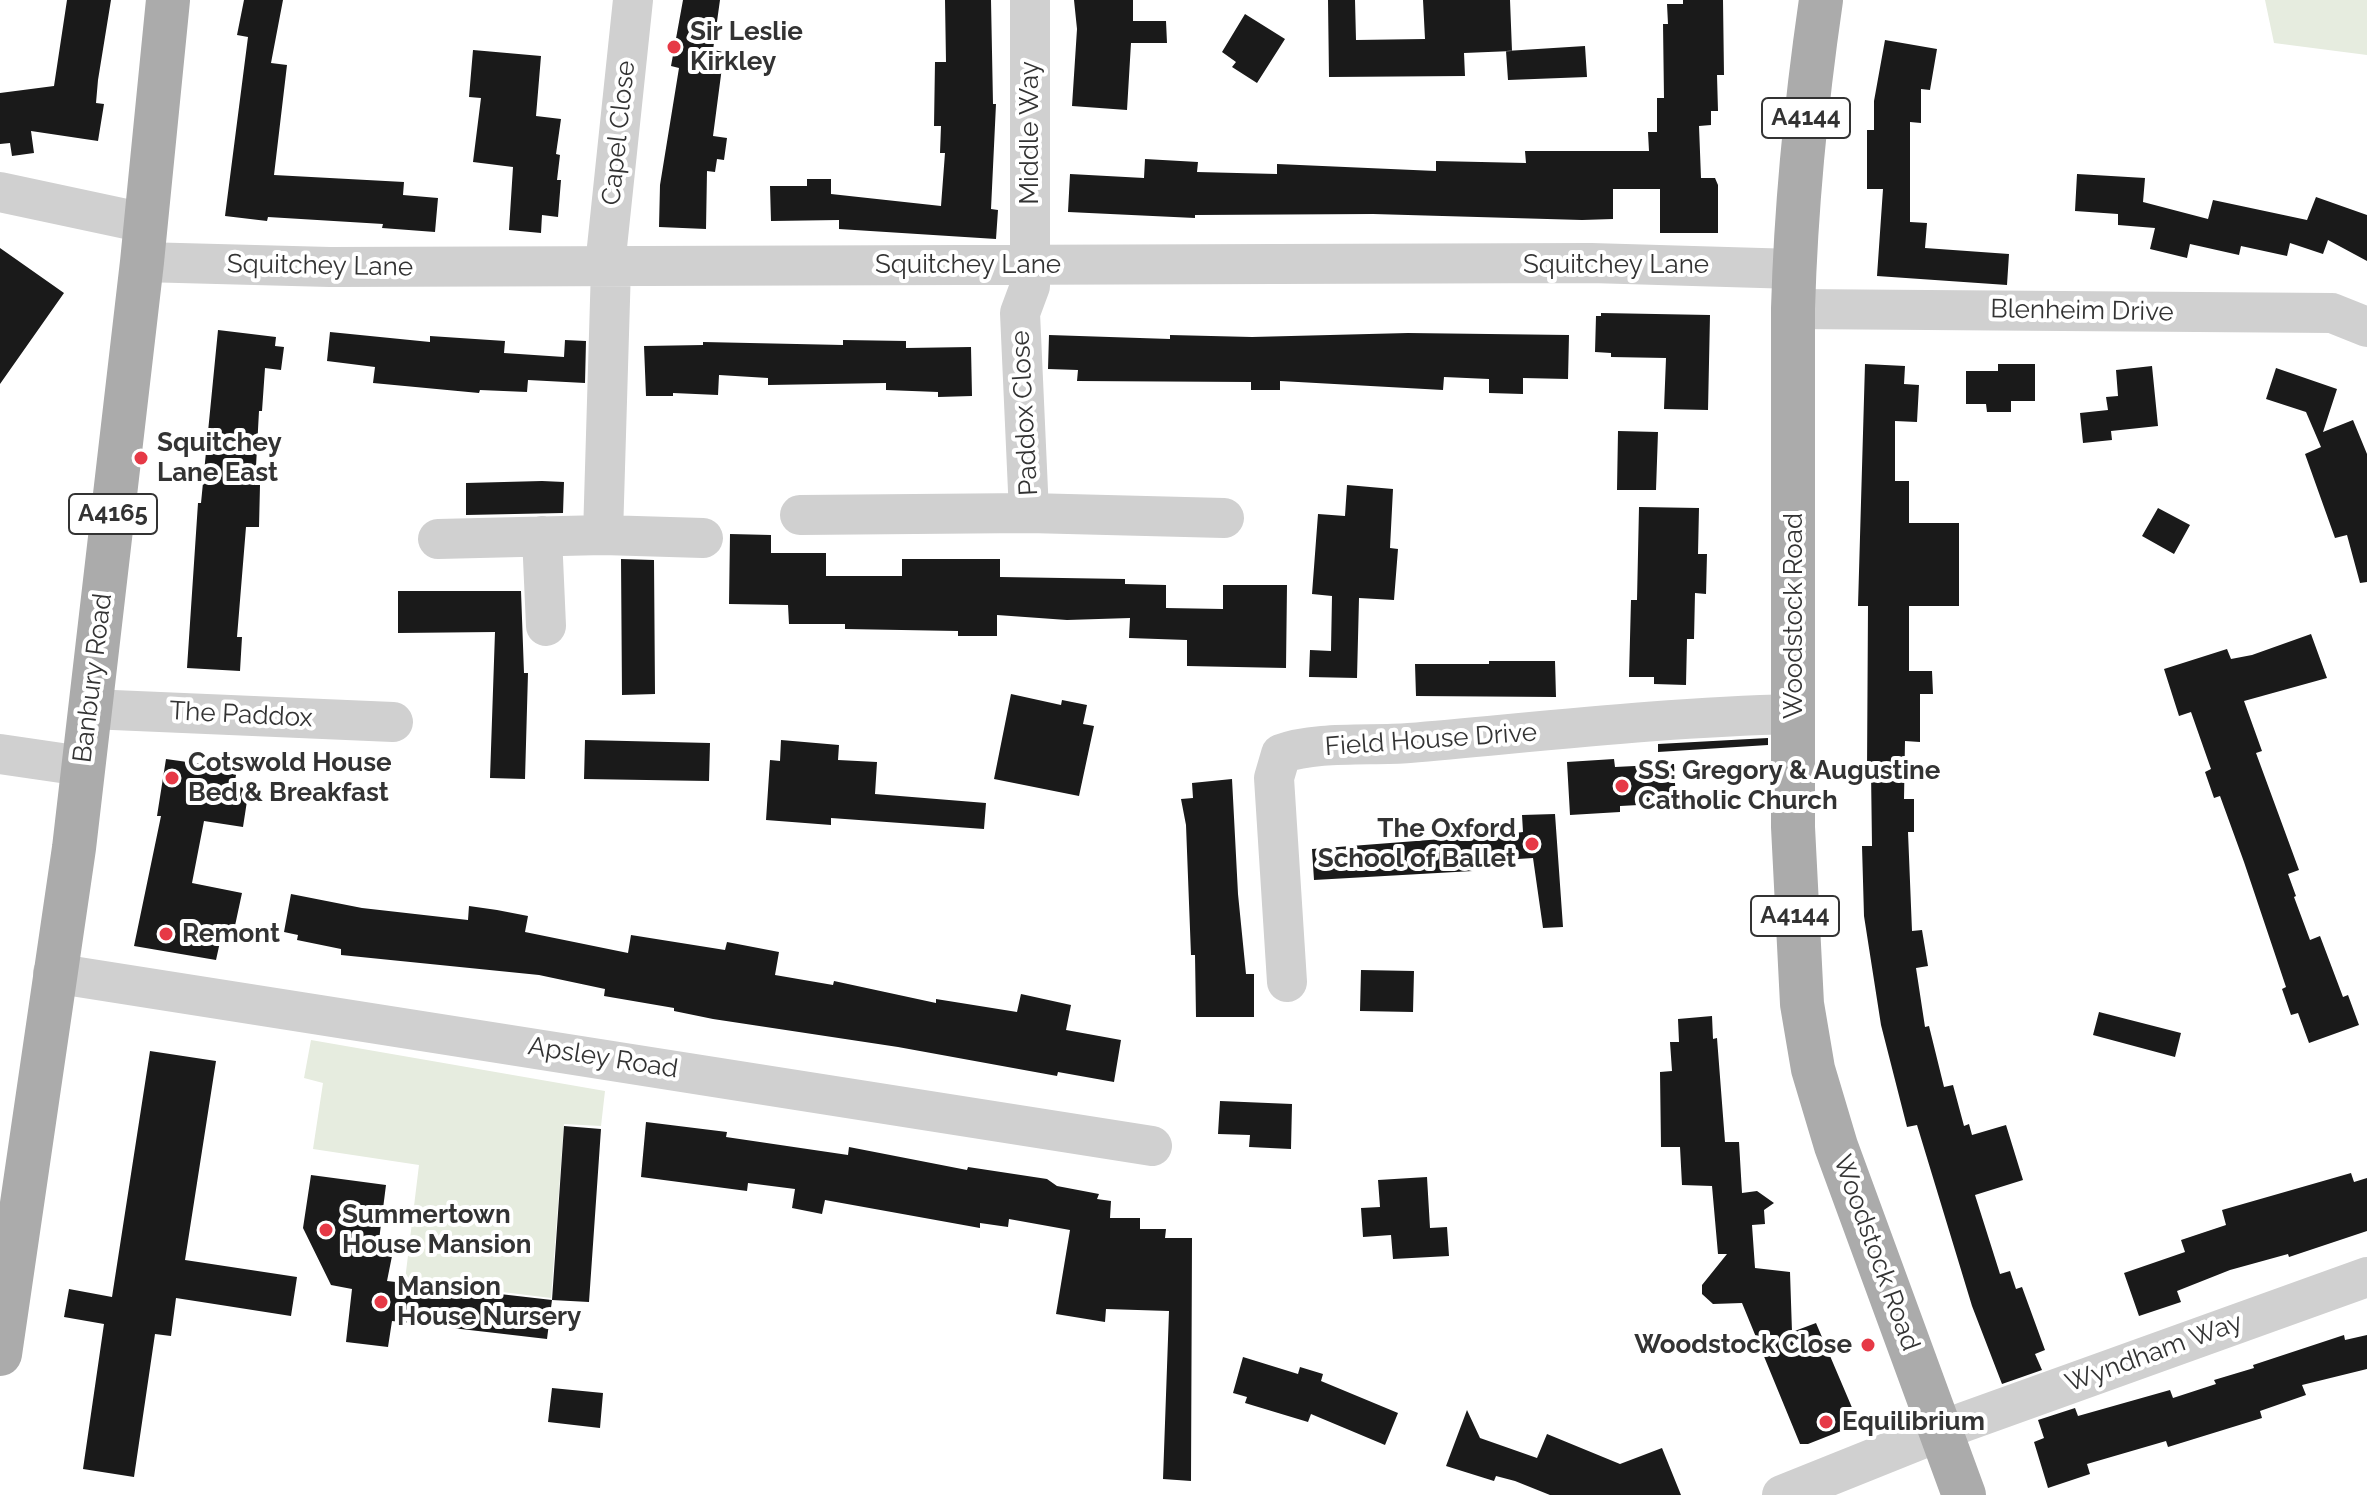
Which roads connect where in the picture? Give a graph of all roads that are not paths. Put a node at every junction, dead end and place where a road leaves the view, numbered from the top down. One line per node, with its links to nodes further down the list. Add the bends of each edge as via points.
1 (168, 0): 6 (main road, Banbury Road / A4165)
2 (633, 0): 7 (street, Capel Close)
3 (1030, 0): 8 (street, Middle Way)
4 (1821, 0): 9 (main road, Woodstock Road / A4144, via 1809,85)
5 (0, 192): 6 (street, Squitchey Lane)
6 (143, 242): 7 (street, Squitchey Lane, via 330,267); 19 (main road, Banbury Road / A4165)
7 (608, 266): 8 (street, Squitchey Lane); 14 (street)
8 (1030, 266): 9 (street, Squitchey Lane, via 1591,263); 11 (street, Paddox Close, via 1030,286 1020,313)
9 (1794, 289): 10 (street, Blenheim Drive, via 2332,313); 20 (main road, Woodstock Road / A4144)
10 (2367, 327)
11 (1029, 513): 12 (street, Paddox Close); 13 (street, Paddox Close)
12 (800, 515)
13 (1224, 518)
14 (603, 535): 15 (street); 16 (street)
15 (542, 536): 17 (street); 18 (street)
16 (703, 538)
17 (438, 539)
18 (546, 626)
19 (90, 709): 21 (street, The Paddox); 23 (main road, Banbury Road / A4165)
20 (1794, 714): 24 (street, Field House Drive, via 1665,718 1281,754 1274,778); 29 (main road, Woodstock Road / A4144, via 1798,981 1813,1069)
21 (393, 722)
22 (0, 754): 23 (street)
23 (82, 766): 25 (main road, Banbury Road / A4165)
24 (1295, 971)
25 (53, 973): 26 (street, Apsley Road); 28 (main road, Banbury Road / A4165)
26 (1152, 1146)
27 (2367, 1277): 29 (street, Wyndham Way)
28 (0, 1354)
29 (1941, 1431): 30 (street); 31 (main road, Woodstock Road / A4144)
30 (1782, 1495)
31 (1964, 1495)

